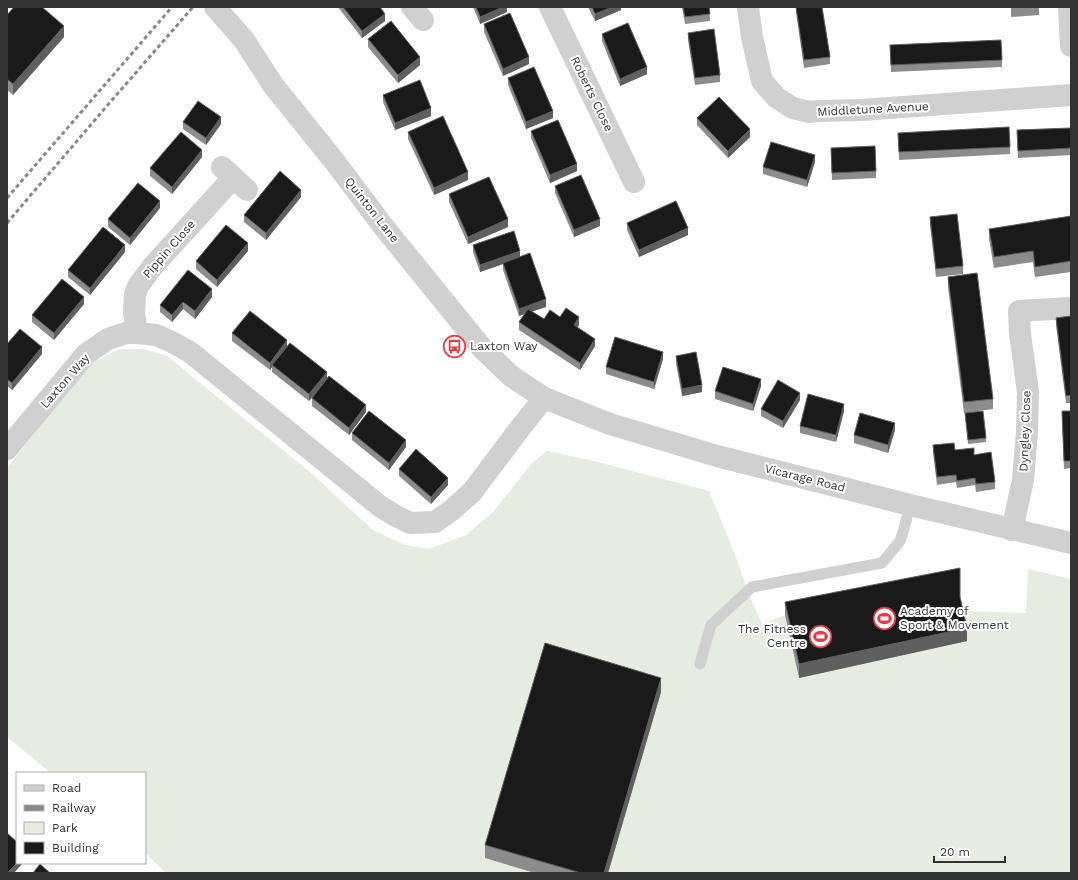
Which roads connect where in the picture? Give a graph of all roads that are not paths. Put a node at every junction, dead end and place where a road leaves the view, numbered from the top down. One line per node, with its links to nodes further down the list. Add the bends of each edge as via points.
1 (550, 7): 8 (street, Roberts Close)
2 (748, 7): 6 (street, Middletune Avenue, via 762,81 778,98 793,108 809,112 861,110)
3 (1069, 7): 5 (street)
4 (218, 11): 11 (street, Quinton Lane, via 244,40 273,85 482,348 511,376)
5 (1071, 46)
6 (1071, 95)
7 (234, 178): 10 (street, Pippin Close, via 153,266 138,286 134,312)
8 (634, 182)
9 (1071, 308): 14 (street, Dyngley Close, via 1019,311 1028,392 1027,432 1023,480)
10 (137, 333): 11 (street, Laxton Way, via 156,335 190,352 381,506 410,522 434,522 472,492); 12 (street, Laxton Way, via 126,333 108,339 86,354)
11 (544, 398): 13 (street, Vicarage Road, via 610,424 717,456)
12 (7, 449)
13 (910, 506): 14 (street, Vicarage Road); 16 (lane, via 900,541 882,563 752,587 711,625)
14 (1012, 530): 15 (street, Vicarage Road)
15 (1071, 543)
16 (700, 664)

